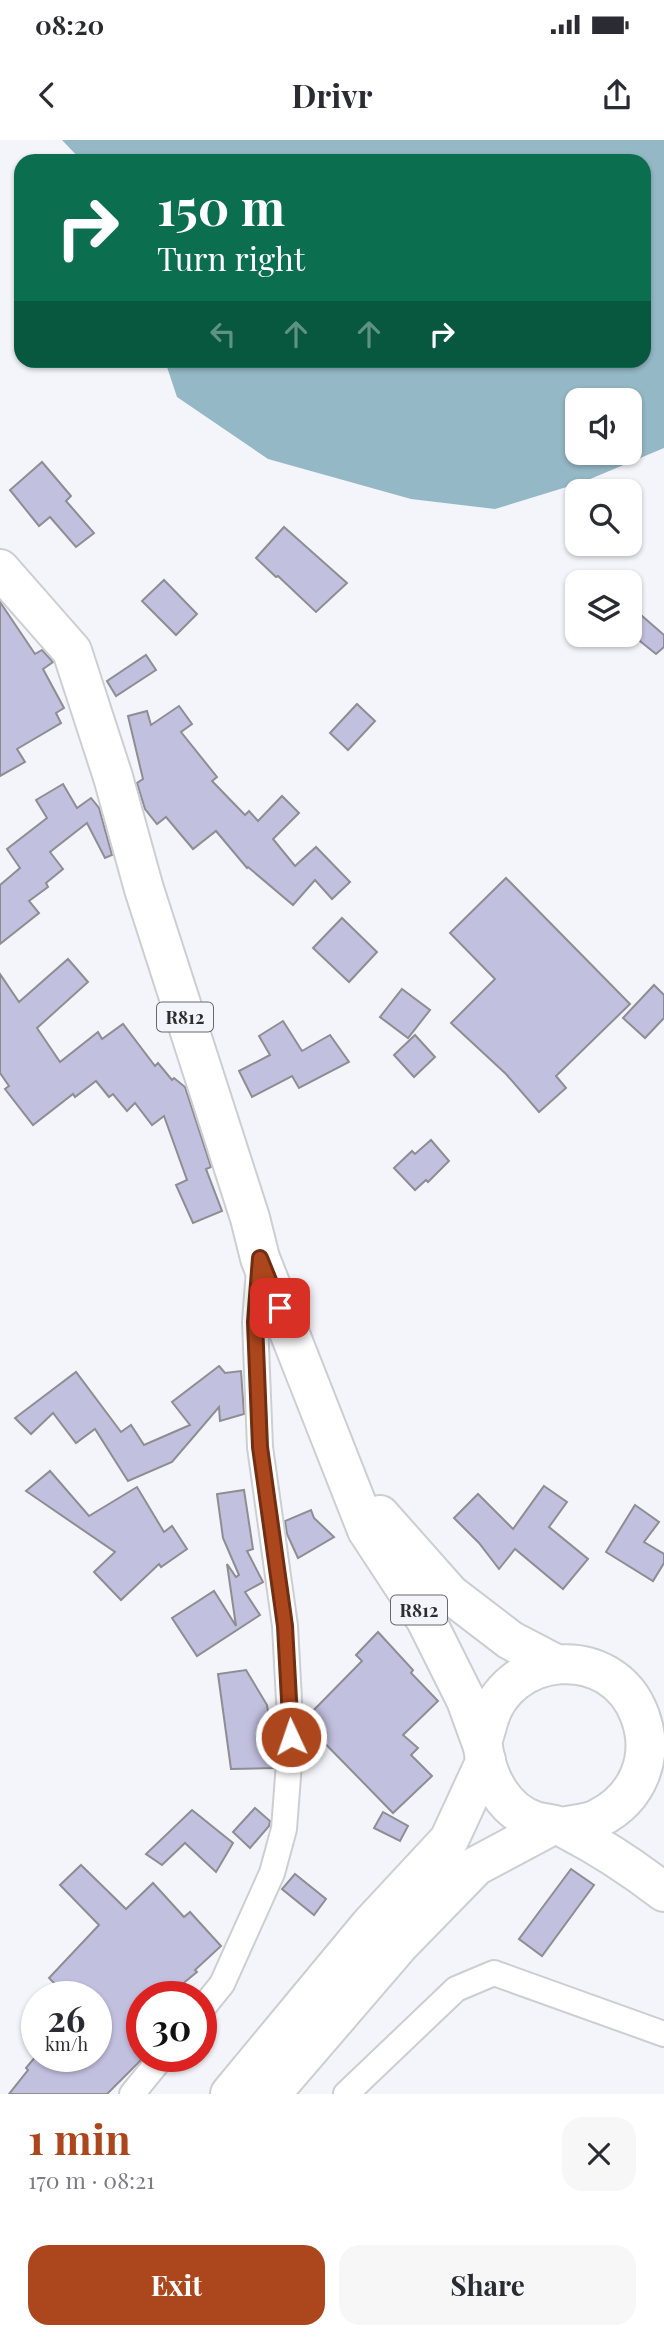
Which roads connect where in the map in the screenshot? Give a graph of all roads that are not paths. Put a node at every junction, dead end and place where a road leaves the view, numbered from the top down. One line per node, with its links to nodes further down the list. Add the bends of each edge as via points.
1 (3, 579): 2 (main road, R812, via 72,651)
2 (260, 1258): 3 (main road, R812); 10 (street, via 255,1322 260,1447 285,1626 291,1737 284,1829 272,1873)
3 (349, 1479): 4 (main road, R812, via 450,1594 510,1640); 6 (main road, R812, via 367,1530 446,1657)
4 (556, 1664): 5 (main road, R812, via 577,1663 610,1675 634,1700); 6 (main road, R812, via 511,1683 490,1711)
5 (646, 1733): 7 (main road, R812); 8 (main road, R812, via 644,1768 626,1799 598,1819)
6 (484, 1752): 8 (main road, R812, via 490,1779 507,1803 533,1820); 14 (main road, via 449,1840 370,1925)
7 (664, 1787)
8 (558, 1826): 9 (main road, R812, via 634,1868); 15 (main road, via 476,1866 399,1945)
9 (664, 1892)
10 (217, 1990)
11 (664, 2034): 16 (street, via 494,1973 456,1989)
12 (150, 2072): 13 (street)
13 (132, 2094)
14 (230, 2094)
15 (271, 2094)
16 (346, 2094)

